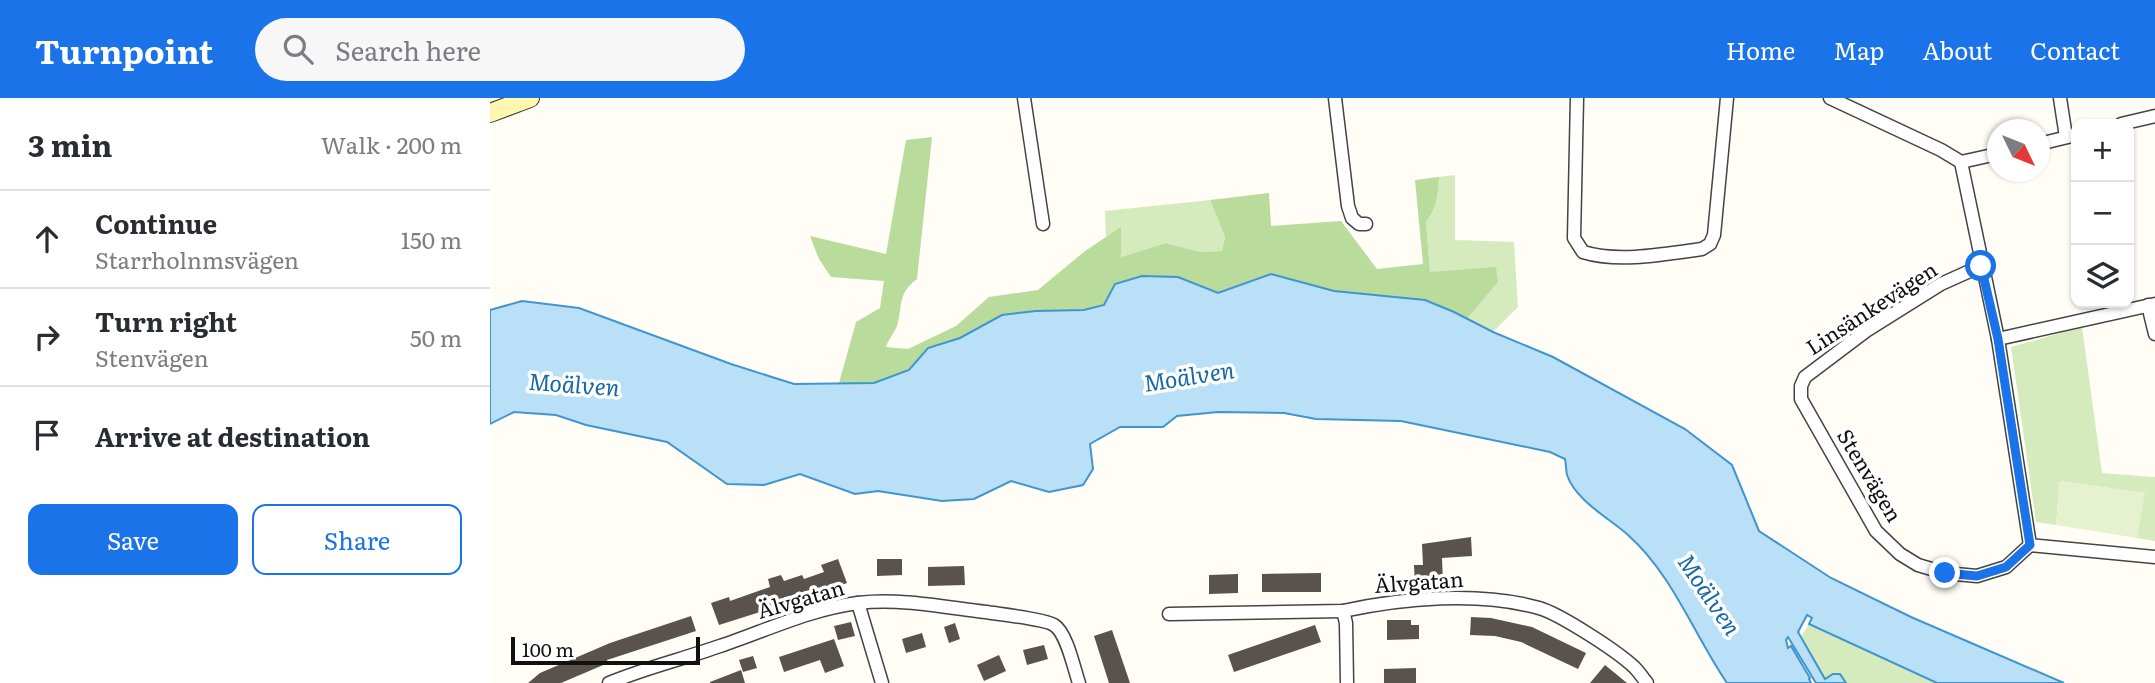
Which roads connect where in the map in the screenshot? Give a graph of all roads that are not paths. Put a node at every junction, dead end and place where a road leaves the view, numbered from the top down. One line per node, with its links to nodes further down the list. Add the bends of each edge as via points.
1 (530, 98): 8 (main road)
2 (1024, 98): 15 (street)
3 (1335, 98): 16 (street, via 1348,206 1352,218)
4 (1577, 98): 5 (street, via 1574,238 1583,252 1592,255 1641,257 1702,250 1710,244)
5 (1727, 98)
6 (1830, 98): 14 (street)
7 (2060, 98): 11 (street)
8 (490, 113)
9 (2155, 116): 10 (street)
10 (2134, 121)
11 (2071, 136): 12 (street)
12 (2050, 141)
13 (1987, 156): 14 (street)
14 (1961, 162): 17 (street)
15 (1043, 224)
16 (1366, 224)
17 (1981, 266): 20 (street); 21 (street, Linsänkevägen, via 1939,285 1866,331 1805,377)
18 (2152, 304): 19 (street); 20 (street)
19 (2155, 334)
20 (1998, 339): 22 (street)
21 (1801, 399): 22 (street, Stenvägen, via 1876,531 1900,554 1945,573 1977,576 2006,567)
22 (2030, 545): 23 (street)
23 (2155, 557)
24 (858, 603): 27 (street, Älvgatan, via 830,608); 29 (street); 30 (street, Älvgatan, via 916,603 1054,625 1063,636)
25 (1343, 611): 26 (street, Älvgatan); 31 (street); 32 (street, Älvgatan, via 1474,598 1541,608 1606,646)
26 (1169, 614)
27 (641, 677): 28 (street, Älvgatan)
28 (608, 683)
29 (882, 683)
30 (1079, 683)
31 (1347, 683)
32 (1647, 683)

